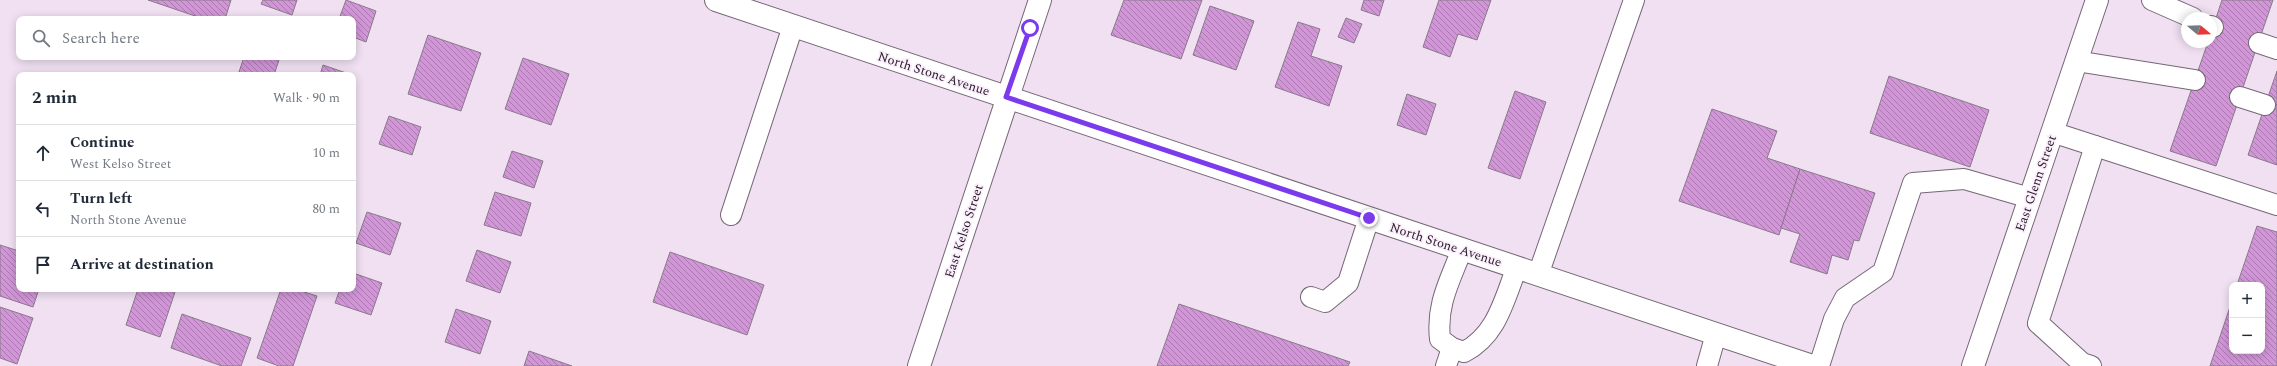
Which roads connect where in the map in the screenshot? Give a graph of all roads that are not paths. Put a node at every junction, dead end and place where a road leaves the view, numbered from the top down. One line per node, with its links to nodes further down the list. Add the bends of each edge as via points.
1 (716, 0): 7 (main road, North Stone Avenue)
2 (1040, 0): 10 (main road, East Kelso Street)
3 (1634, 0): 21 (lane)
4 (2097, 0): 8 (main road, East Glenn Street)
5 (2152, 0): 6 (lane)
6 (2181, 13)
7 (793, 26): 10 (main road, North Stone Avenue); 17 (lane)
8 (2076, 61): 9 (lane); 13 (main road, East Glenn Street)
9 (2195, 80)
10 (1006, 97): 18 (main road, North Stone Avenue); 25 (main road, East Kelso Street)
11 (2240, 97): 12 (lane)
12 (2265, 105)
13 (2052, 132): 14 (lane); 15 (main road, East Glenn Street)
14 (2095, 146): 16 (lane); 30 (lane, via 2038,323 2082,363)
15 (2030, 198): 28 (lane, via 1964,179 1913,183 1882,272 1845,298 1834,319); 29 (main road, East Glenn Street)
16 (2277, 205)
17 (731, 215)
18 (1369, 218): 19 (main road, North Stone Avenue); 22 (lane, via 1348,283 1325,302)
19 (1462, 249): 20 (main road, North Stone Avenue); 24 (lane, via 1442,300 1438,320 1440,339)
20 (1517, 267): 21 (main road, North Stone Avenue); 24 (lane, via 1493,327 1476,346)
21 (1538, 275): 23 (main road, North Stone Avenue)
22 (1311, 297)
23 (1716, 334): 26 (lane); 27 (main road, North Stone Avenue)
24 (1449, 357)
25 (919, 366)
26 (1707, 366)
27 (1812, 366)
28 (1819, 366)
29 (1973, 366)
30 (2091, 366)

